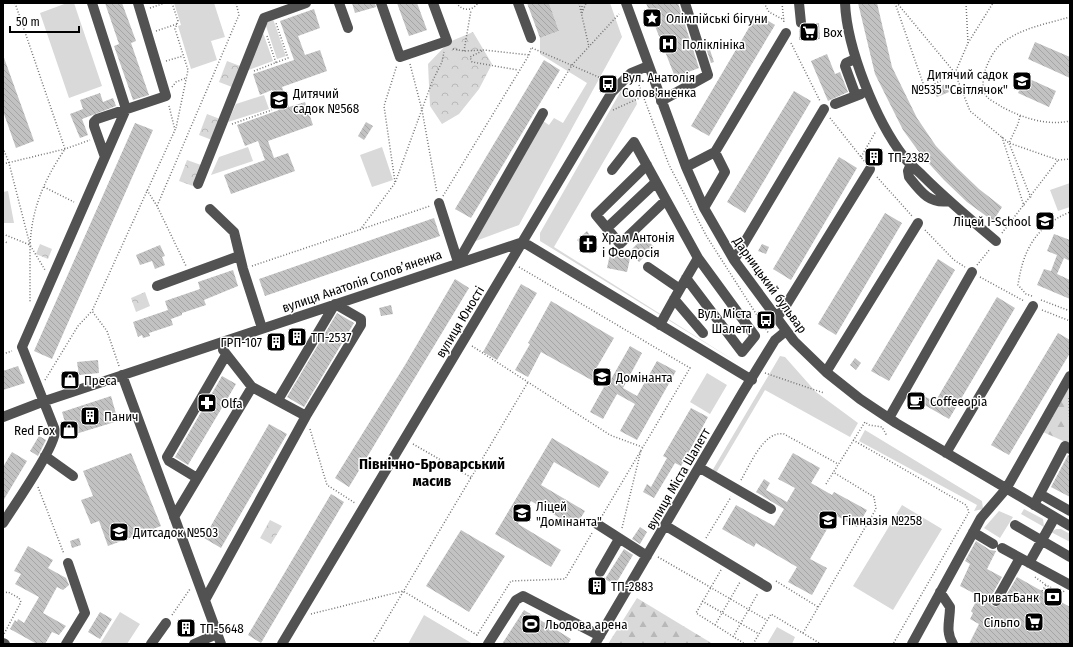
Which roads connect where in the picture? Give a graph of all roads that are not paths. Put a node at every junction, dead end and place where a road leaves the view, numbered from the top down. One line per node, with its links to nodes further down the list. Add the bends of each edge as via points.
1 (92, 3): 22 (street)
2 (306, 3): 32 (street, via 264,18)
3 (339, 3): 13 (street)
4 (381, 3): 5 (street, via 404,56 446,44)
5 (433, 3)
6 (518, 3): 15 (street)
7 (626, 3): 17 (street, Дарницький бульвар)
8 (685, 3): 20 (street, via 708,75)
9 (799, 3): 12 (street)
10 (845, 3): 16 (street, via 845,15)
11 (139, 7): 22 (street, via 166,96)
12 (802, 23)
13 (348, 28)
14 (786, 33): 25 (street)
15 (531, 43)
16 (855, 59): 18 (street); 19 (street, via 845,66)
17 (648, 66): 20 (street, Дарницький бульвар); 40 (street, via 632,73 612,92)
18 (868, 91): 19 (street); 39 (street, via 882,121 904,157 949,201)
19 (856, 96): 21 (street)
20 (661, 100): 28 (street, Дарницький бульвар)
21 (835, 104)
22 (126, 108): 26 (street); 26 (street, via 94,122)
23 (824, 109): 43 (street)
24 (543, 113): 44 (street)
25 (715, 152): 28 (street); 35 (street, via 725,172)
26 (105, 156): 66 (street, via 22,347)
27 (647, 165): 30 (street, via 634,142); 31 (street); 38 (street, via 596,215)
28 (686, 167): 35 (street, Дарницький бульвар)
29 (870, 169): 53 (street)
30 (612, 170)
31 (656, 182): 33 (street); 38 (street)
32 (198, 184)
33 (666, 200): 38 (street, via 620,244); 42 (street)
34 (439, 203): 44 (street)
35 (704, 208): 43 (street, Дарницький бульвар)
36 (210, 209): 41 (street, via 234,232)
37 (918, 223): 60 (street)
38 (607, 228)
39 (996, 241)
40 (523, 242): 44 (street, вулиця Анатолія Соловʼяненка); 54 (street); 107 (street, вулиця Юності)
41 (240, 256): 48 (street); 55 (street)
42 (698, 258): 47 (street); 47 (street, via 755,336 742,352)
43 (734, 260): 53 (street, Дарницький бульвар)
44 (458, 262): 52 (street, вулиця Анатолія Соловʼяненка)
45 (648, 267): 49 (street)
46 (972, 272): 69 (street)
47 (686, 278): 49 (street)
48 (157, 286)
49 (680, 289): 50 (street)
50 (674, 299): 54 (street); 57 (street)
51 (1035, 301): 71 (street)
52 (335, 304): 55 (street, вулиця Анатолія Соловʼяненка); 65 (street); 67 (street, via 362,322)
53 (776, 318): 56 (street, Дарницький бульвар)
54 (660, 325): 63 (street)
55 (262, 328): 58 (street, вулиця Анатолія Соловʼяненка)
56 (786, 331): 60 (street, Дарницький бульвар); 63 (street, вулиця Міста Шалетт, via 775,340)
57 (703, 333)
58 (217, 343): 59 (street); 61 (street, вулиця Анатолія Соловʼяненка)
59 (226, 355): 64 (street); 75 (street, via 167,457)
60 (826, 372): 69 (street, Дарницький бульвар)
61 (122, 375): 66 (street, вулиця Анатолія Соловʼяненка); 81 (street)
62 (1070, 376): 76 (street)
63 (752, 380): 73 (street, вулиця Міста Шалетт)
64 (252, 387): 65 (street); 75 (street)
65 (278, 400): 67 (street)
66 (42, 402): 68 (street, вулиця Анатолія Соловʼяненка); 72 (street, via 56,433)
67 (306, 416): 98 (street)
68 (3, 417)
69 (889, 418): 71 (street, Дарницький бульвар)
70 (1070, 449): 77 (street, via 1065,446)
71 (946, 452): 76 (street, Дарницький бульвар)
72 (45, 456): 74 (street); 83 (street)
73 (700, 468): 79 (street); 86 (street, вулиця Міста Шалетт)
74 (73, 476)
75 (198, 478): 81 (street)
76 (1006, 489): 78 (street, Дарницький бульвар); 88 (street)
77 (1040, 494): 78 (street); 80 (street)
78 (1034, 505): 82 (street, Дарницький бульвар)
79 (771, 509)
80 (1070, 511)
81 (174, 517): 98 (street)
82 (1055, 517): 87 (street, Дарницький бульвар); 92 (street)
83 (3, 523)
84 (597, 524): 89 (street)
85 (1015, 525): 91 (street)
86 (666, 526): 90 (street, вулиця Міста Шалетт); 95 (street)
87 (1070, 526)
88 (972, 532): 92 (street); 97 (street)
89 (619, 539): 90 (street); 94 (street)
90 (652, 556): 102 (street, вулиця Міста Шалетт)
91 (1070, 557)
92 (1024, 561): 96 (street); 99 (street)
93 (68, 563): 103 (street, via 85,613)
94 (600, 572)
95 (765, 585)
96 (1070, 585)
97 (940, 592): 109 (street); 110 (street, via 950,607 947,626)
98 (205, 600): 101 (street)
99 (996, 601)
100 (166, 623): 104 (street)
101 (217, 634): 105 (street); 106 (street)
102 (598, 640): 108 (street, via 523,596 516,600)
103 (66, 644)
104 (151, 644)
105 (194, 644)
106 (221, 644)
107 (282, 644)
108 (488, 644)
109 (912, 644)
110 (953, 644)

